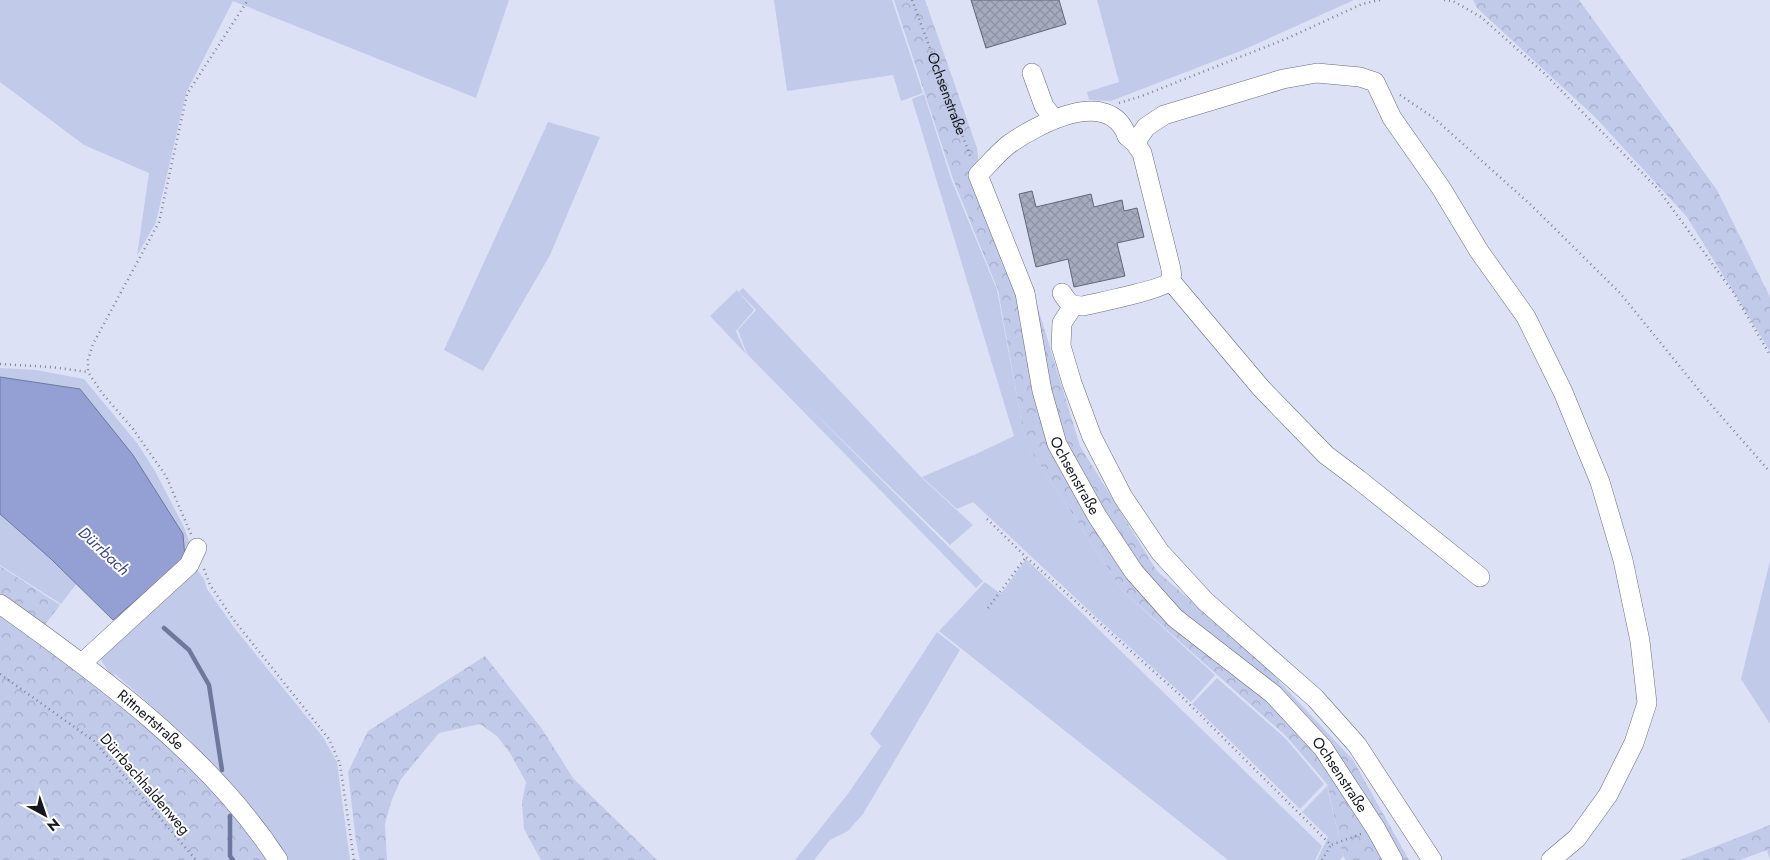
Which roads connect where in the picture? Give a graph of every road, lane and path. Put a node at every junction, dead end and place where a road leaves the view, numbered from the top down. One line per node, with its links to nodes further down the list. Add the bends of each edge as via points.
1 (248, 0): 14 (path, via 187,94 159,222 93,344)
2 (912, 0): 10 (path, Ochsenstraße)
3 (1380, 0): 7 (path, via 1362,4 1288,38 1142,96)
4 (1444, 0): 12 (path, via 1481,17 1545,74 1658,188 1733,292)
5 (1032, 73): 8 (street, via 1044,106)
6 (1374, 82): 9 (street, via 1360,76 1317,73 1283,79 1164,115); 15 (path, via 1403,96 1434,118 1538,212 1620,293); 32 (street, via 1392,118 1526,317 1563,392 1600,482 1623,560 1640,642 1647,703 1634,743 1608,795 1576,838)
7 (1095, 111): 8 (street); 9 (street, via 1115,119)
8 (1054, 119): 10 (street, via 1008,146)
9 (1131, 139): 11 (street, via 1142,153 1172,274)
10 (978, 175): 24 (street, Ochsenstraße, via 1025,293 1042,391 1057,444 1097,516 1134,572 1175,618 1273,694 1323,748)
11 (1170, 280): 19 (street, via 1261,388 1326,455); 31 (street, via 1153,289 1083,306 1068,300 1061,346 1092,437 1123,497 1160,552 1205,601 1315,698 1357,744)
12 (1770, 355)
13 (0, 364): 14 (path)
14 (88, 372): 17 (path, via 166,476)
15 (1770, 472)
16 (987, 519): 18 (path)
17 (197, 548): 22 (street, via 189,565); 28 (path, via 214,592 329,739 340,764)
18 (1026, 557): 21 (path); 25 (path, via 1180,695)
19 (1480, 577)
20 (0, 604): 22 (street, Rittnertstraße)
21 (988, 608)
22 (82, 663): 27 (street, Rittnertstraße, via 198,764 258,830)
23 (0, 674): 26 (path, Dürrbachhaldenweg, via 94,740)
24 (1376, 829): 25 (path); 30 (street, Ochsenstraße)
25 (1331, 844): 29 (path)
26 (196, 860)
27 (278, 860)
28 (354, 860)
29 (1322, 860)
30 (1392, 860)
31 (1432, 860)
32 (1551, 860)

